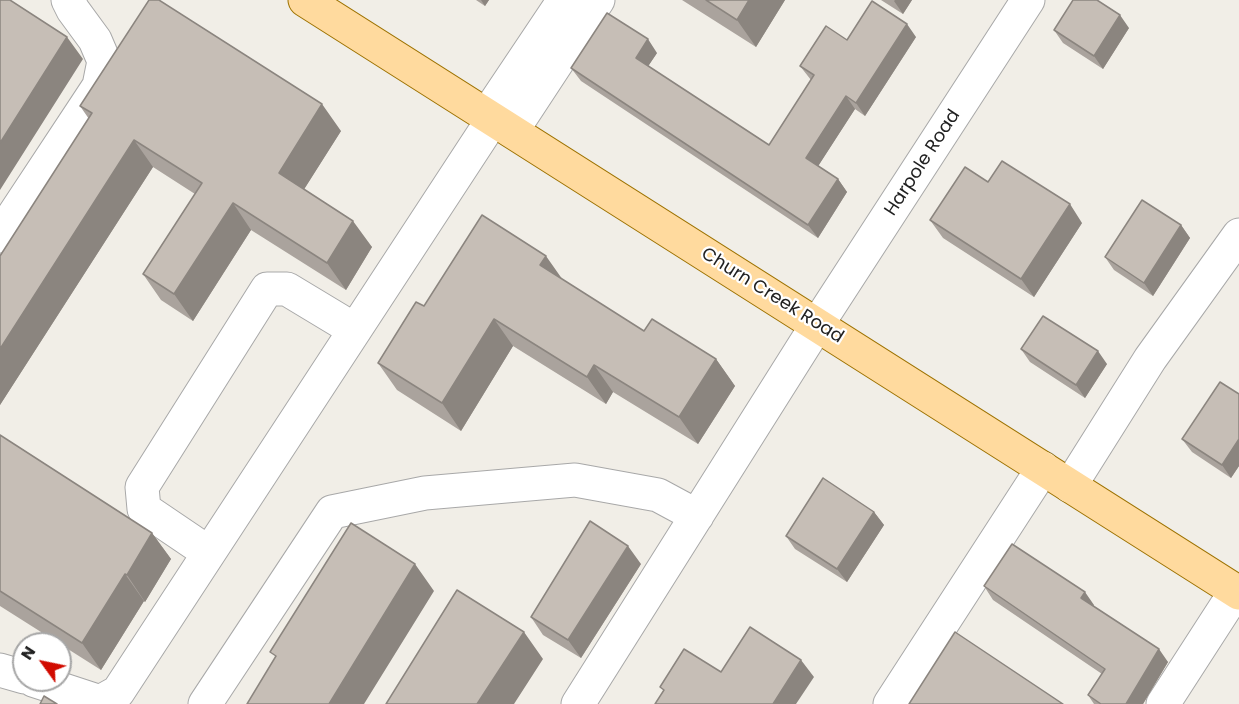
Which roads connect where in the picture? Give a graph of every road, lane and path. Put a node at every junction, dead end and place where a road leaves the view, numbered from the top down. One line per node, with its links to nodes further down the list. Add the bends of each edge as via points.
1 (68, 0): 8 (street, via 104,61 99,86)
2 (304, 0): 6 (main road, Churn Creek Road)
3 (564, 0): 6 (street)
4 (598, 0): 6 (street)
5 (1028, 0): 9 (street, Harpole Road)
6 (497, 122): 9 (main road, Churn Creek Road); 10 (street)
7 (1239, 235): 12 (street, via 1150,359)
8 (0, 236)
9 (817, 325): 11 (main road, Churn Creek Road); 13 (street, Harpole Road)
10 (355, 330): 14 (street); 14 (street, via 287,289 267,290 142,487 144,509)
11 (1042, 468): 12 (main road, Churn Creek Road); 19 (street)
12 (1070, 486): 15 (main road, Churn Creek Road)
13 (697, 516): 17 (street, via 658,495 574,480 425,493 332,512); 18 (street, Harpole Road)
14 (209, 553): 16 (street, via 118,692 100,702)
15 (1238, 592): 20 (street)
16 (70, 692)
17 (205, 704)
18 (578, 704)
19 (890, 704)
20 (1163, 704)

